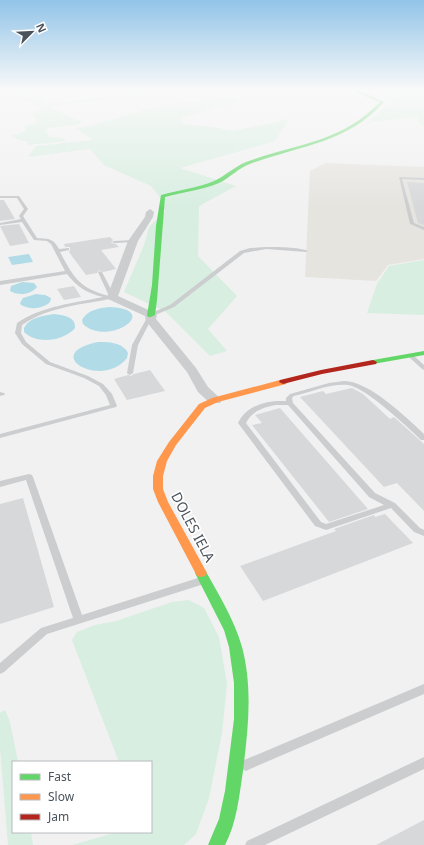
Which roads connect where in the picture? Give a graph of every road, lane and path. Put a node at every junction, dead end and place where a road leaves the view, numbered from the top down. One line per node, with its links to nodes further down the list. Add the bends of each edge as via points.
1 (348, 129): 17 (street, via 315,143 248,163 214,183 164,196 160,209)
2 (424, 180): 7 (lane, via 400,178 412,224)
3 (0, 197): 5 (lane, via 18,197 26,209 21,216)
4 (150, 212): 8 (street)
5 (24, 220): 6 (lane); 12 (lane, via 36,239 48,240)
6 (0, 224)
7 (424, 229)
8 (133, 241): 9 (lane); 16 (street)
9 (114, 242)
10 (67, 249): 12 (lane)
11 (306, 250): 17 (lane, via 265,248 242,252 172,306)
12 (57, 251): 13 (lane)
13 (68, 272): 15 (lane); 16 (lane, via 76,284 89,292)
14 (100, 272): 16 (lane)
15 (0, 283)
16 (112, 298): 17 (street); 24 (lane, via 40,312 27,317 19,324 18,333 24,344 48,363 101,385 109,394 114,406)
17 (151, 315): 21 (lane, via 135,345); 22 (street, via 150,319 183,359 202,389)
18 (424, 354): 19 (street, DOLES IELA)
19 (411, 356): 20 (lane); 22 (street, DOLES IELA, via 299,377)
20 (424, 368)
21 (130, 373)
22 (215, 400): 29 (street, DOLES IELA, via 202,406 172,444 162,461 158,476 158,489 163,502)
23 (290, 403): 25 (lane, via 289,398 292,395 336,385 356,384 390,408); 27 (lane, via 372,495); 27 (lane, via 283,402 252,409 242,423 318,524 326,527)
24 (0, 436)
25 (424, 438)
26 (0, 484): 30 (lane, via 30,477)
27 (392, 505): 28 (lane, via 416,530)
28 (424, 533)
29 (205, 580): 30 (lane); 34 (street, DOLES IELA, via 230,631 238,661 242,689)
30 (79, 620): 31 (lane, via 44,631)
31 (0, 669)
32 (424, 689): 34 (lane)
33 (424, 763): 36 (lane)
34 (236, 769): 35 (street, DOLES IELA, via 223,833)
35 (216, 845)
36 (251, 845)

